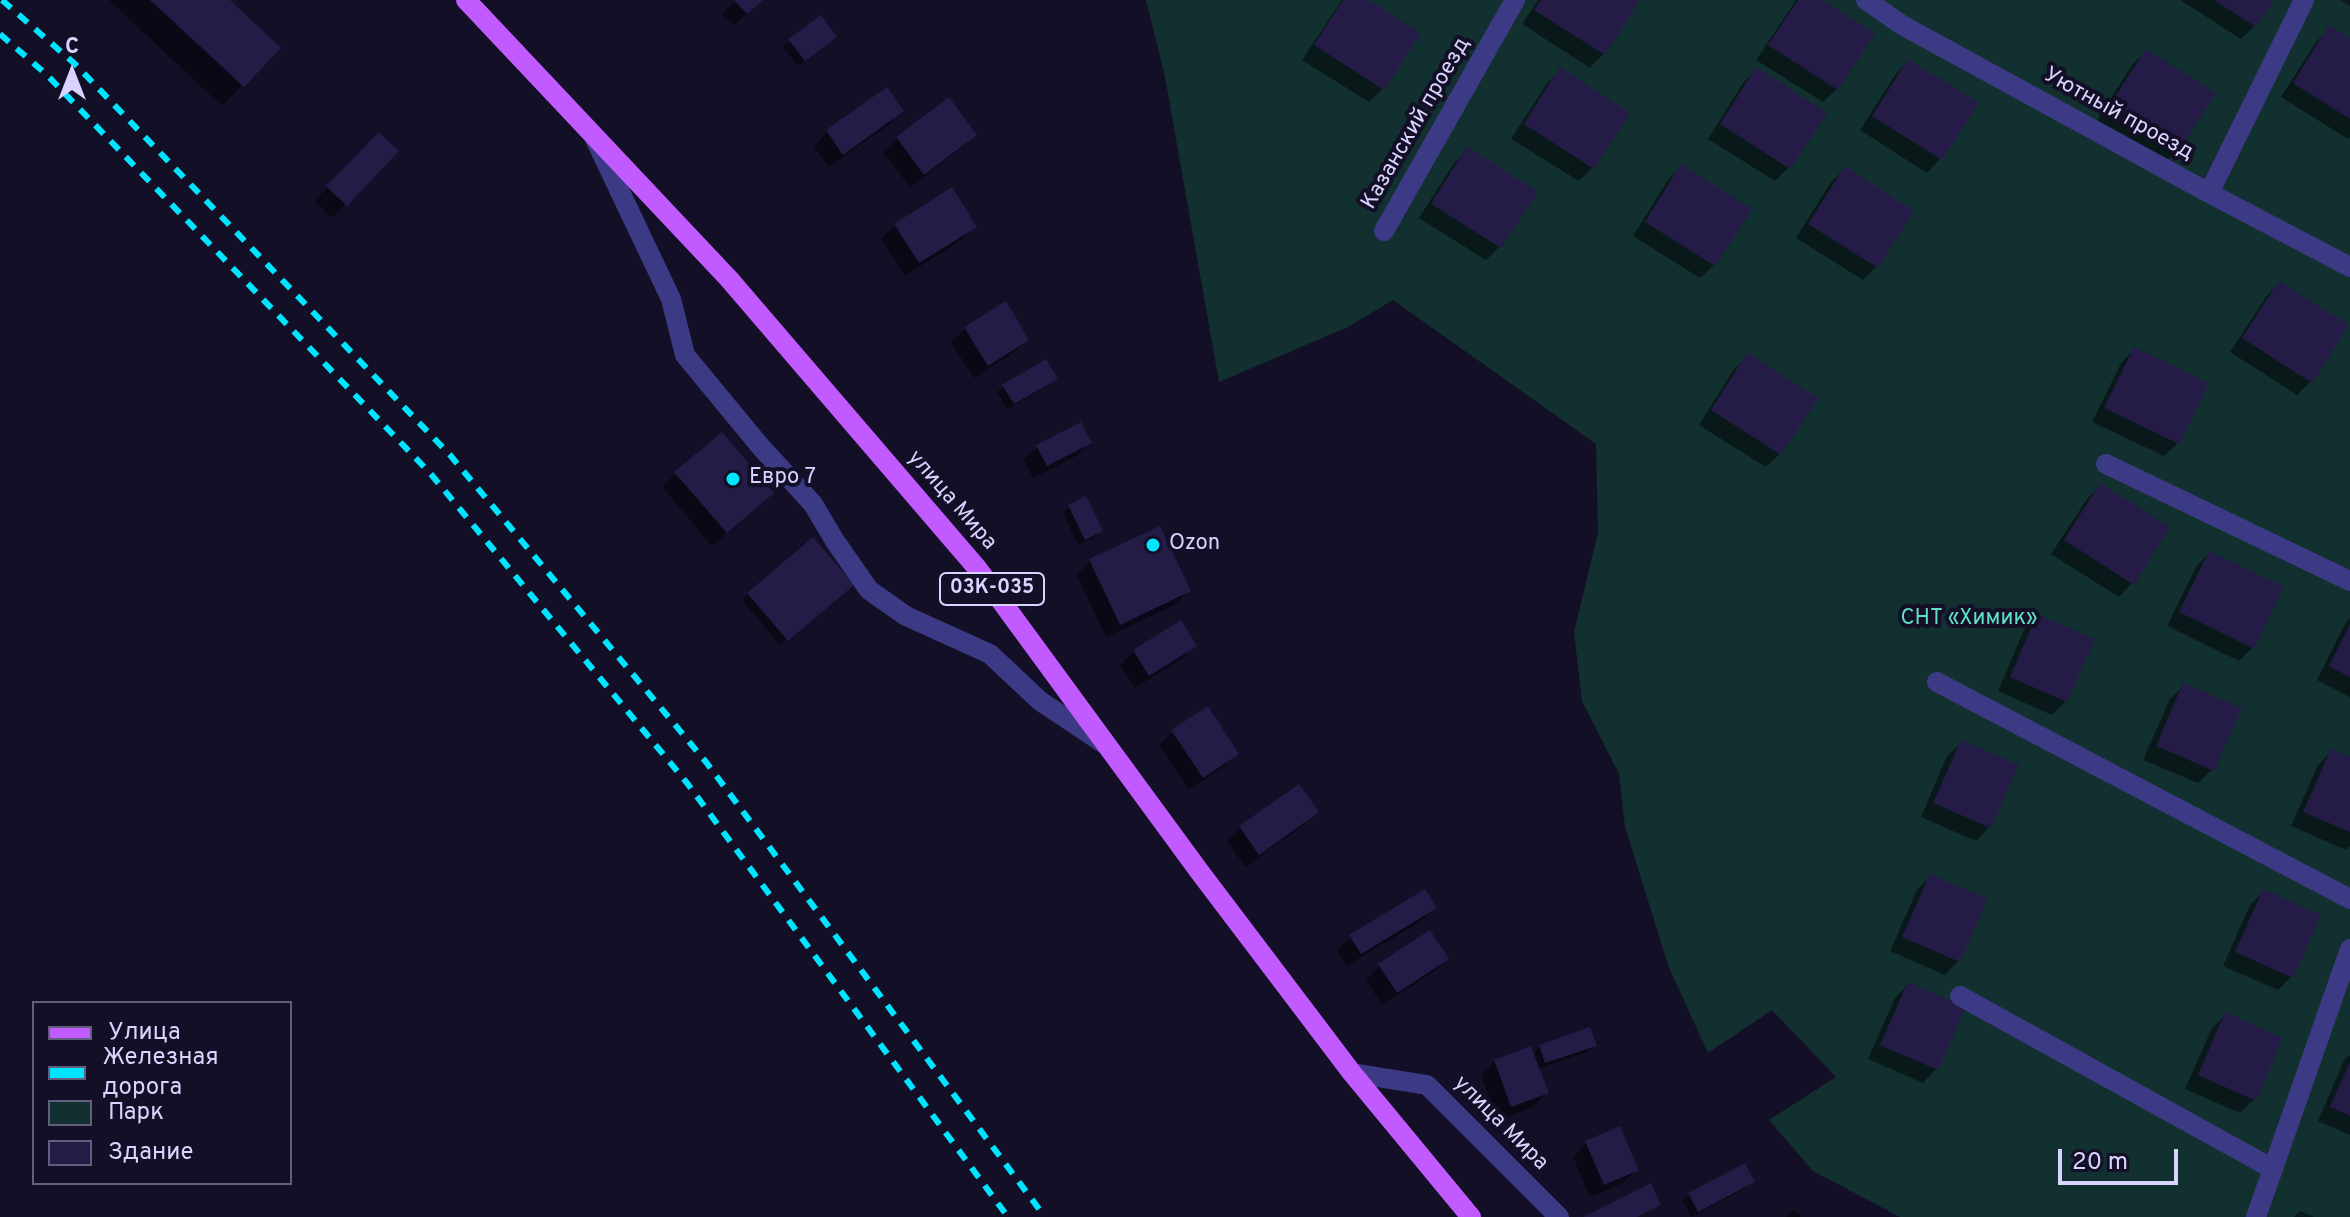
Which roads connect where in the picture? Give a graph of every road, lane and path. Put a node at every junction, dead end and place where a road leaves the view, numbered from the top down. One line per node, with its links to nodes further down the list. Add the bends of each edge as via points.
1 (466, 0): 5 (main road, улица Мира / 03К-035)
2 (1515, 0): 7 (street, Казанский проезд)
3 (1866, 0): 6 (street, Уютный проезд, via 1902,25)
4 (2304, 0): 6 (street)
5 (593, 135): 12 (main road, улица Мира / 03К-035, via 729,279 977,568); 12 (street, via 671,299 685,355 813,504 869,590 906,616 990,654 1040,701)
6 (2209, 193): 8 (street, Уютный проезд)
7 (1384, 231)
8 (2350, 267)
9 (2106, 464): 10 (street)
10 (2350, 581)
11 (1937, 682): 13 (street)
12 (1108, 746): 16 (main road, улица Мира / 03К-035)
13 (2350, 899)
14 (2350, 949): 17 (street)
15 (1960, 996): 17 (street)
16 (1352, 1073): 18 (main road, улица Мира / 03К-035); 19 (street, улица Мира, via 1427,1085)
17 (2273, 1169): 20 (street)
18 (1471, 1217)
19 (1559, 1217)
20 (2256, 1217)

